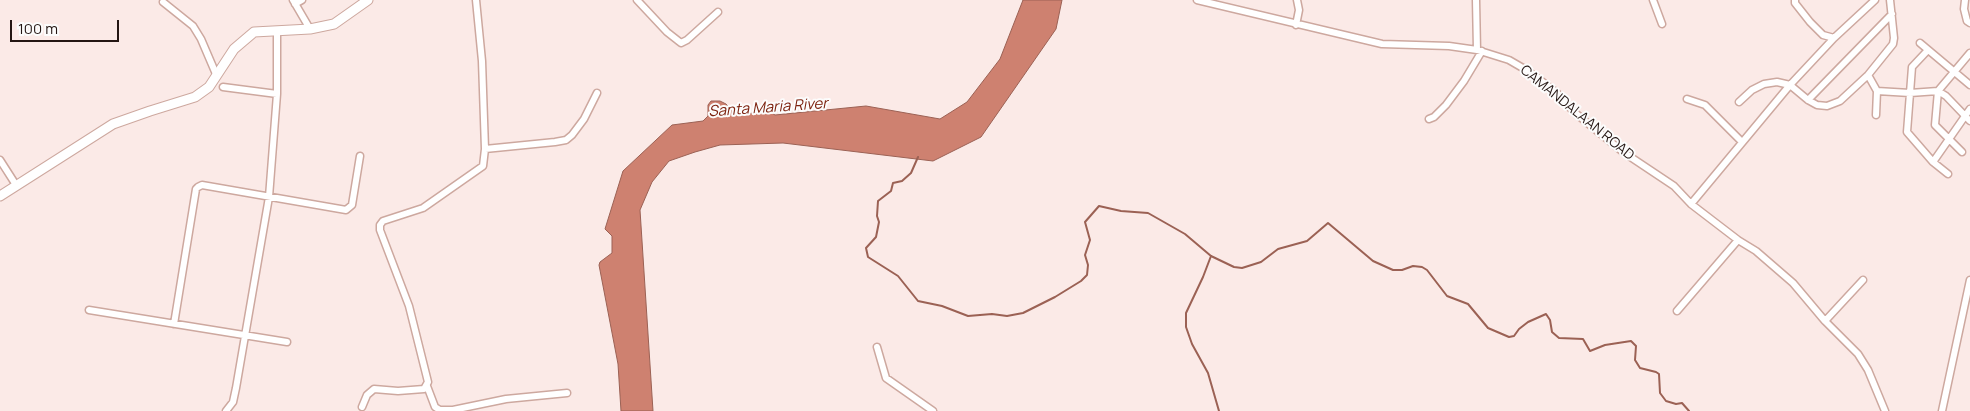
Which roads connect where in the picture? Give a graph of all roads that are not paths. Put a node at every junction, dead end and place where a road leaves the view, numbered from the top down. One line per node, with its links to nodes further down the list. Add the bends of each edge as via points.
1 (302, 0): 14 (street)
2 (368, 0): 21 (street, via 334,24)
3 (476, 0): 47 (street)
4 (637, 0): 15 (street, via 681,44)
5 (1197, 0): 19 (street, CAMANDALAAN ROAD)
6 (1297, 0): 19 (street)
7 (1476, 0): 25 (street)
8 (1652, 0): 18 (street)
9 (1795, 0): 22 (street, via 1823,35)
10 (1875, 0): 22 (street)
11 (1890, 0): 16 (street)
12 (1965, 0): 17 (street, via 1964,9)
13 (163, 2): 28 (street, via 193,26)
14 (294, 2): 21 (street)
15 (718, 12)
16 (1892, 14): 29 (street, via 1893,44); 39 (street)
17 (1970, 23)
18 (1662, 24)
19 (1296, 25): 25 (street, CAMANDALAAN ROAD, via 1382,44 1449,46)
20 (277, 30): 21 (street); 28 (street, via 254,32 234,49); 37 (street)
21 (310, 30)
22 (1834, 38): 30 (street)
23 (1920, 43): 24 (street)
24 (1928, 50): 27 (street); 36 (street, via 1912,67)
25 (1480, 51): 43 (street, via 1464,81 1446,105); 56 (street, CAMANDALAAN ROAD, via 1509,60 1528,71 1623,152 1674,186)
26 (1970, 53): 27 (street)
27 (1953, 71): 31 (street); 34 (street)
28 (216, 74): 53 (street, via 209,87 195,97 113,124)
29 (1868, 75): 33 (street); 39 (street, via 1840,101 1828,106)
30 (1790, 85): 39 (street); 40 (street, via 1764,84); 46 (street)
31 (1970, 85)
32 (223, 87): 37 (street)
33 (1878, 91): 36 (street); 42 (street)
34 (1938, 91): 36 (street); 41 (street); 45 (street, via 1935,125)
35 (597, 93): 47 (street, via 584,119 566,140)
36 (1910, 93): 51 (street, via 1907,132)
37 (277, 94): 55 (street)
38 (1688, 99): 46 (street, via 1705,105)
39 (1808, 100)
40 (1739, 102)
41 (1968, 112): 44 (street); 45 (street)
42 (1876, 116)
43 (1429, 119)
44 (1970, 121)
45 (1949, 139): 48 (street); 51 (street)
46 (1742, 142): 56 (street)
47 (485, 149): 67 (street, via 481,169 423,208 383,221 380,225 409,306)
48 (1962, 152)
49 (360, 156): 55 (street, via 350,209)
50 (0, 160): 53 (street)
51 (1933, 162): 52 (street)
52 (1948, 174)
53 (16, 185): 54 (street)
54 (0, 196)
55 (269, 197): 63 (street, via 202,185 196,189); 64 (street)
56 (1690, 204): 57 (street, CAMANDALAAN ROAD)
57 (1738, 240): 61 (street); 62 (street, CAMANDALAAN ROAD, via 1756,251 1792,283)
58 (1863, 280): 62 (street)
59 (1970, 280): 73 (street)
60 (89, 310): 63 (street)
61 (1677, 311)
62 (1825, 321): 72 (street, CAMANDALAAN ROAD, via 1858,354)
63 (174, 324): 64 (street)
64 (244, 335): 65 (street); 70 (street, via 233,402)
65 (287, 342)
66 (877, 347): 71 (street, via 886,378)
67 (427, 386): 68 (street, via 435,407 440,410); 69 (street, via 398,391 374,389)
68 (567, 393)
69 (362, 407)
70 (226, 411)
71 (934, 411)
72 (1886, 411)
73 (1942, 411)

